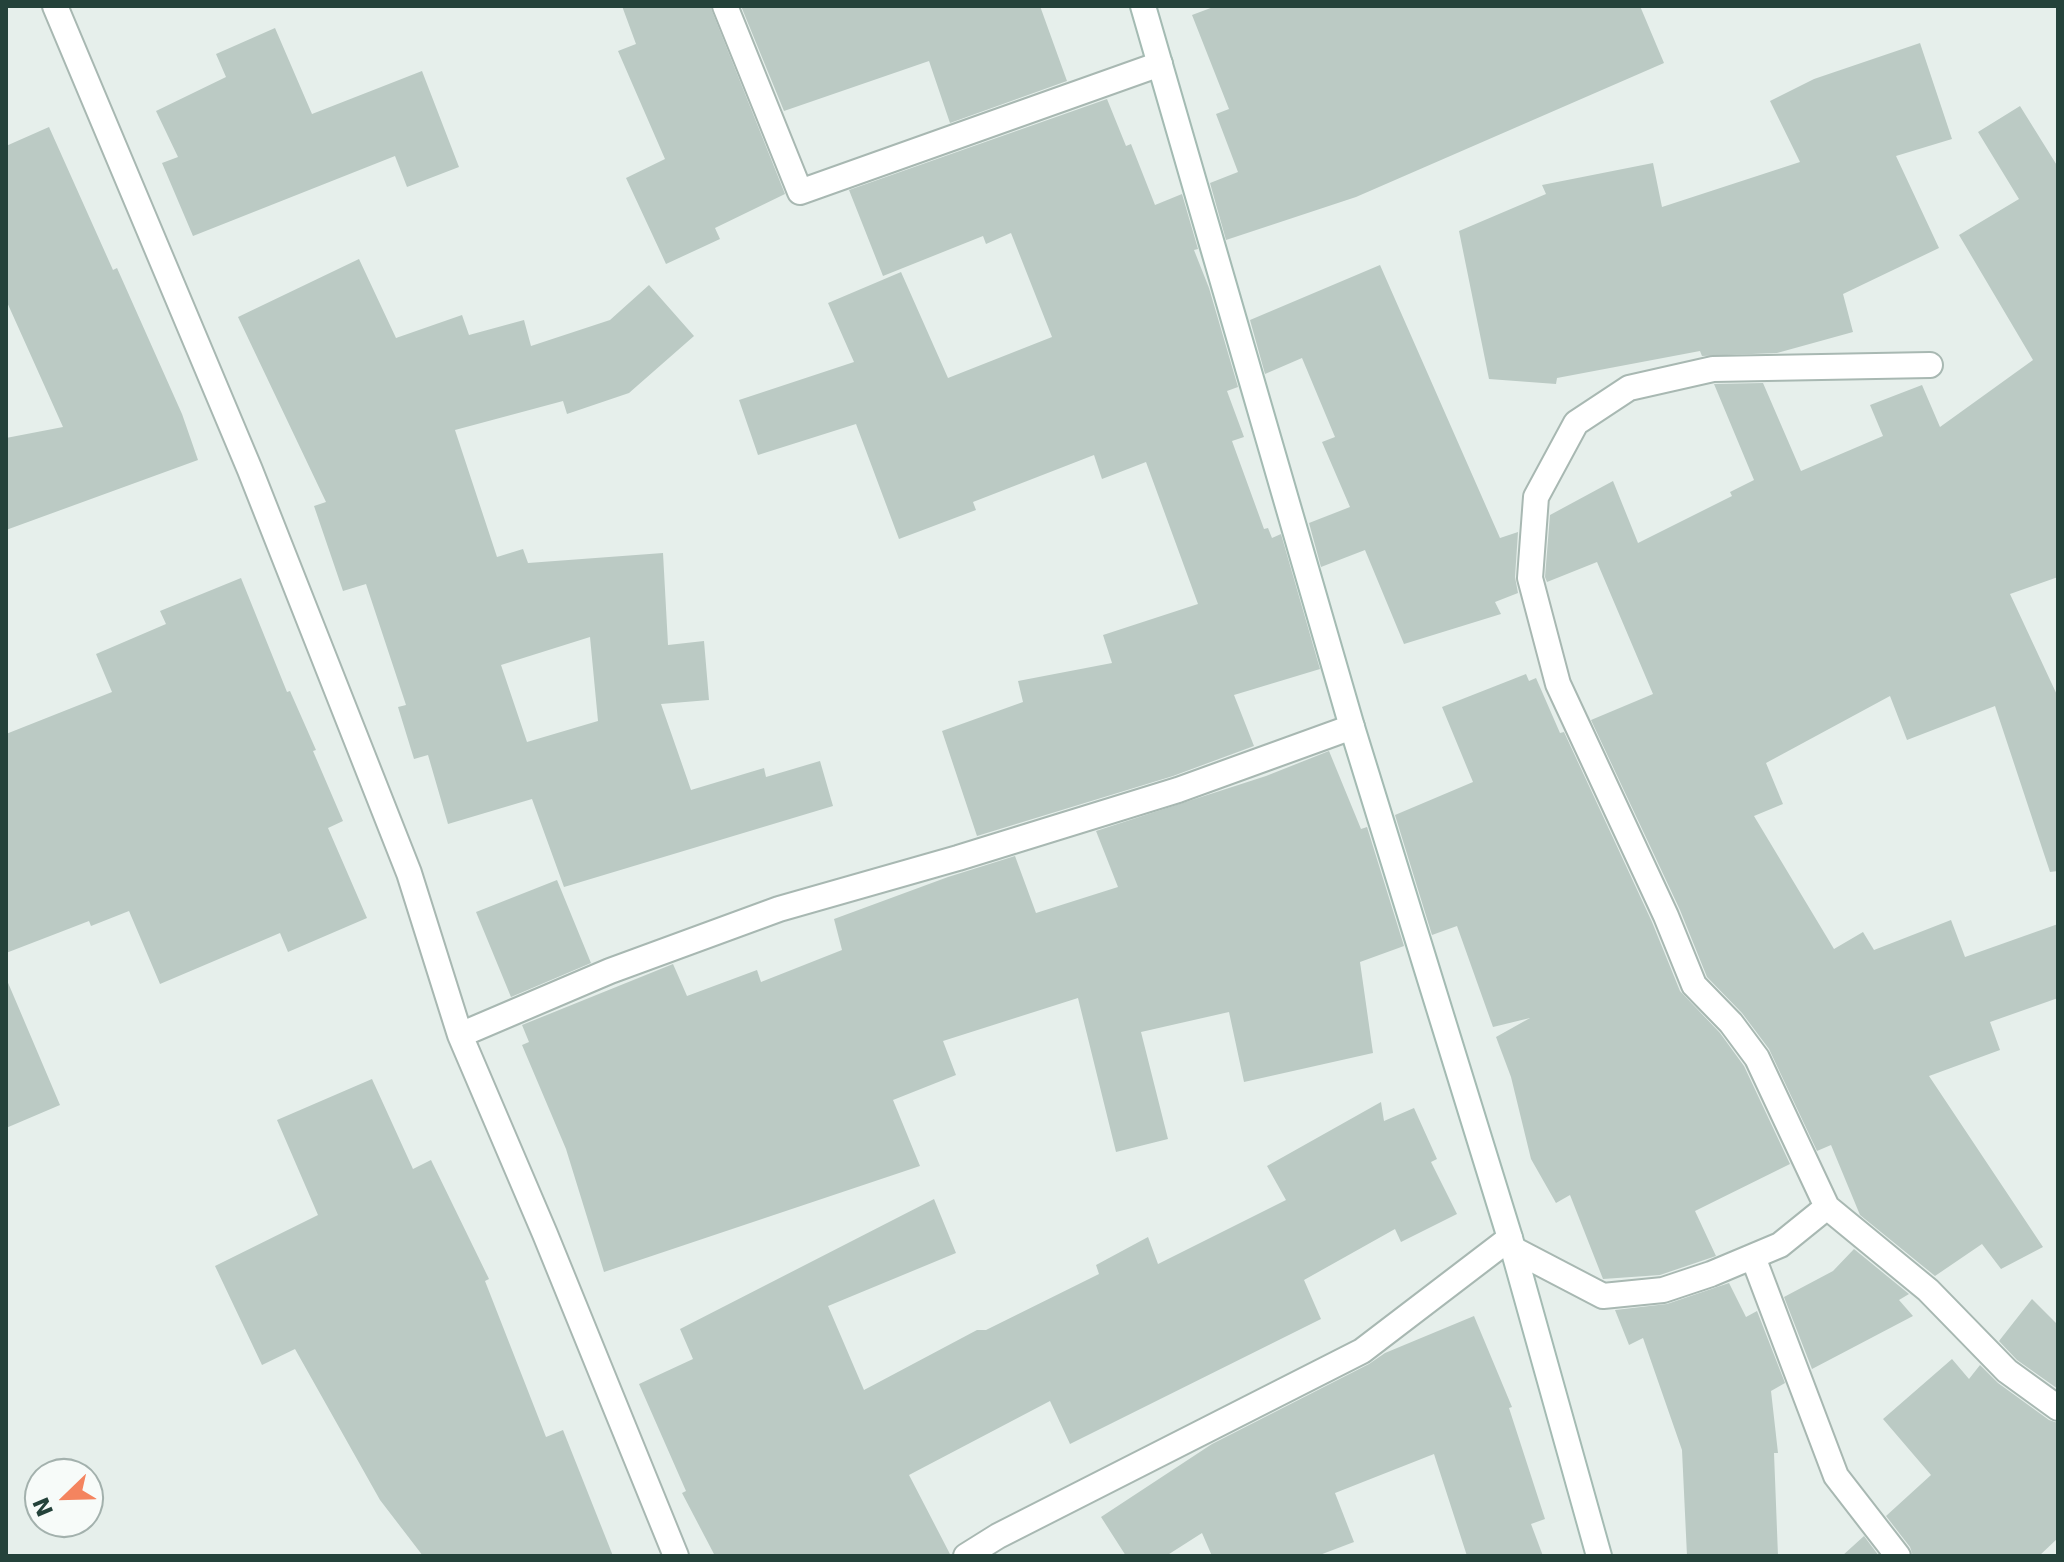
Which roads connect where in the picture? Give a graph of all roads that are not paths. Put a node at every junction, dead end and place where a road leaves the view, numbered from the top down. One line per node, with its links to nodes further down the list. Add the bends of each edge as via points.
1 (55, 6): 7 (street, via 244,455 409,873)
2 (725, 6): 4 (street, via 800,192)
3 (1143, 6): 4 (street)
4 (1160, 64): 6 (street)
5 (1930, 365): 8 (street, via 1713,369 1629,388 1576,423 1536,497 1530,578 1558,684 1694,985 1757,1058)
6 (1352, 727): 7 (street, via 1178,790 779,909 610,971); 9 (street)
7 (460, 1035): 12 (street)
8 (1827, 1207): 10 (street, via 1780,1245); 11 (street, via 1928,1290 2007,1371)
9 (1511, 1244): 10 (street, via 1603,1296 1663,1290); 13 (street, via 1362,1351); 14 (street)
10 (1753, 1257): 15 (street, via 1836,1476)
11 (2058, 1408)
12 (676, 1556)
13 (966, 1556)
14 (1599, 1556)
15 (1898, 1556)

